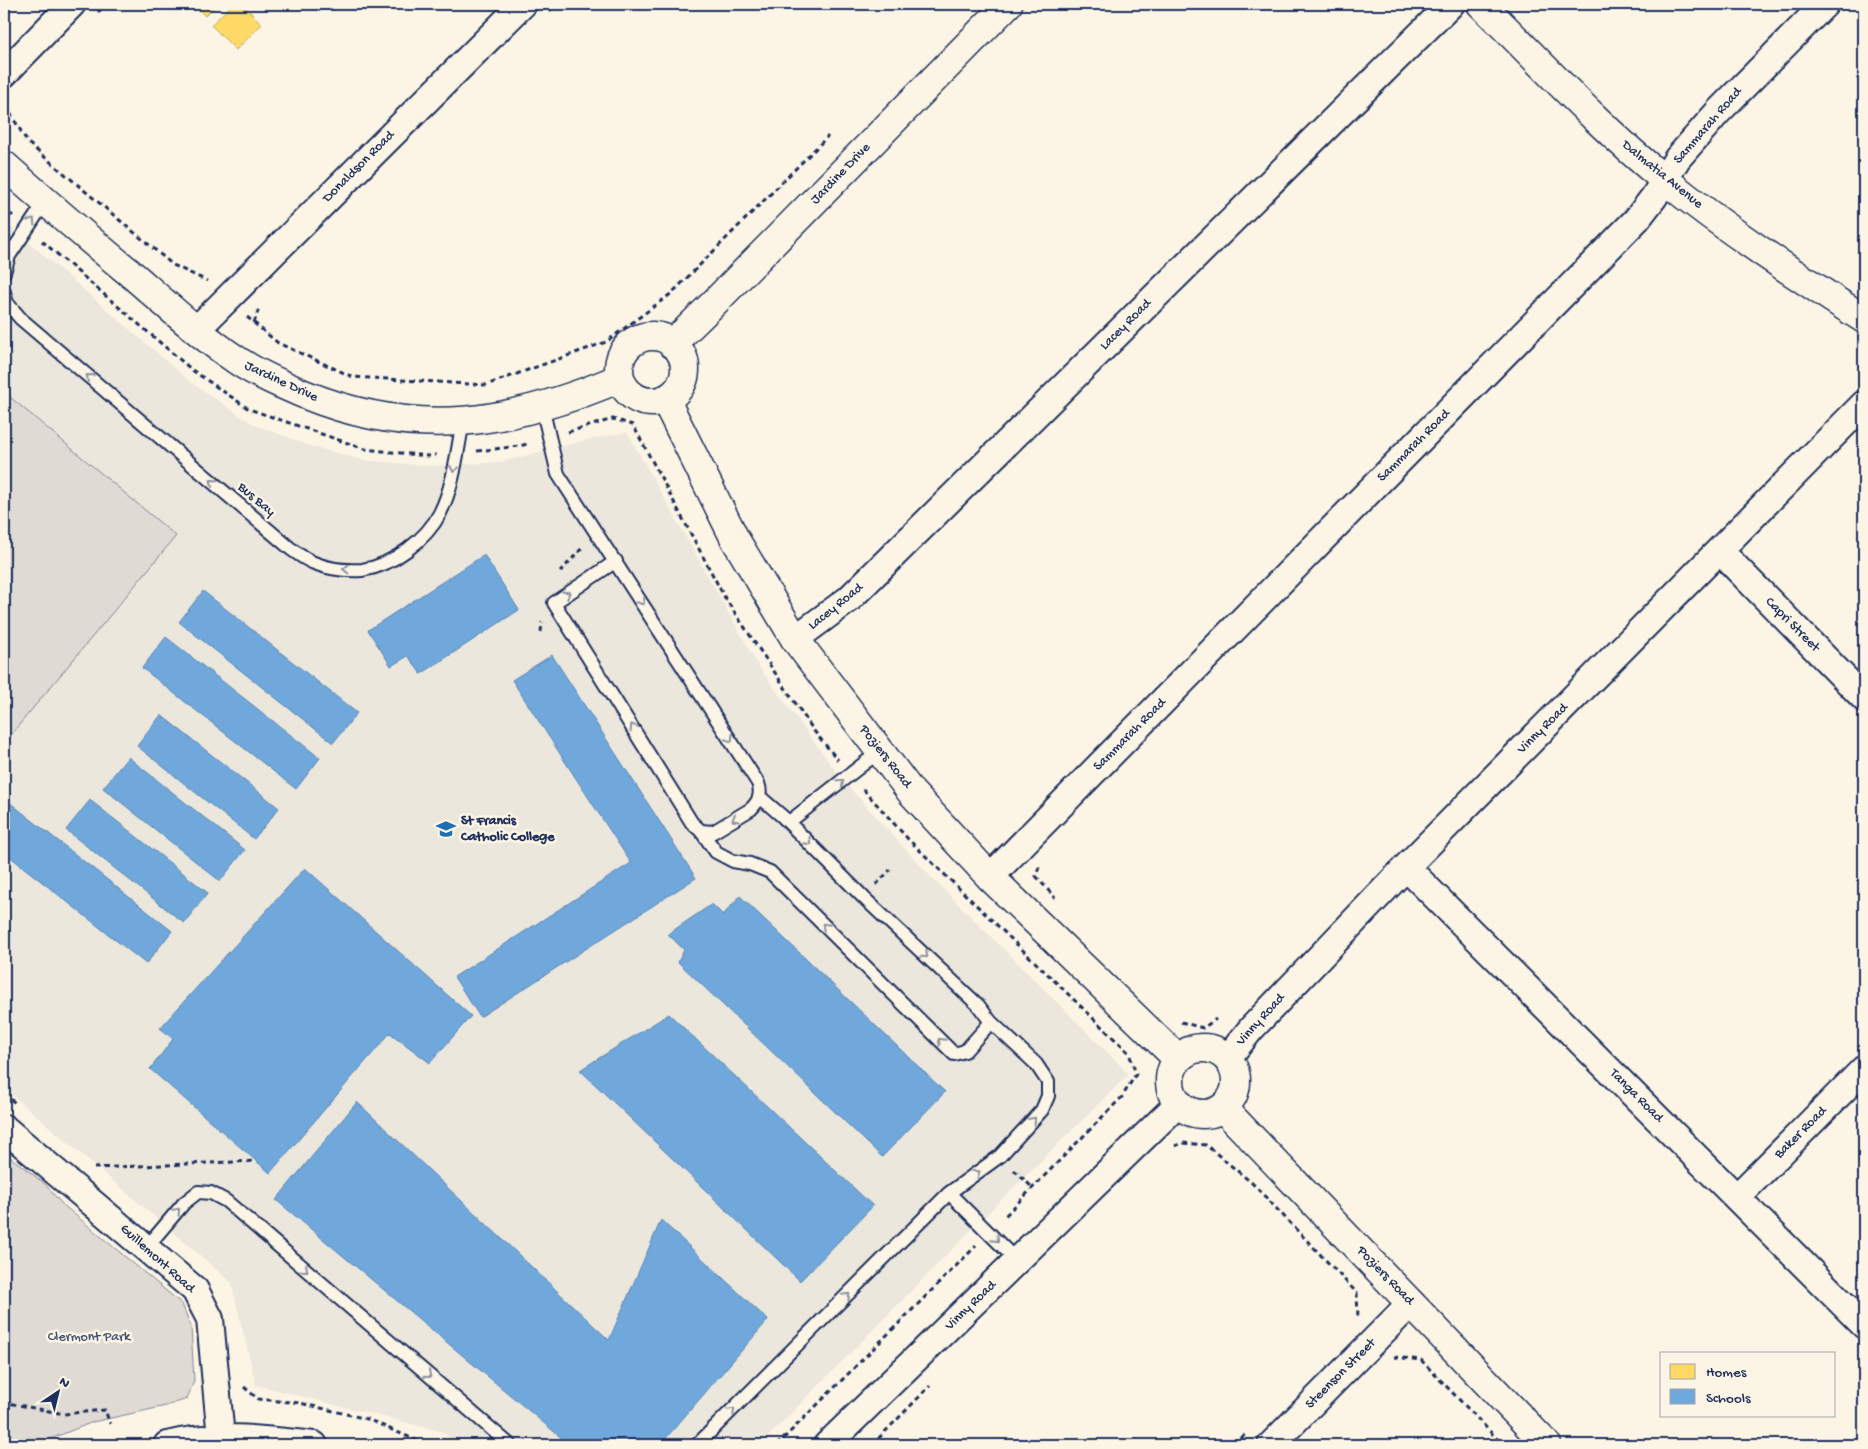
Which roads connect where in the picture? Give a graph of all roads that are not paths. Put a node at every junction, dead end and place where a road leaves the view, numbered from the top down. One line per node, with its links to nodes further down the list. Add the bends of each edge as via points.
1 (72, 4): 7 (street)
2 (523, 4): 14 (street, Donaldson Road)
3 (1008, 4): 15 (street, Jardine Drive)
4 (1451, 4): 23 (street, Lacey Road, via 849,600)
5 (1481, 4): 9 (street, Dalmatia Avenue, via 1614,135)
6 (1825, 4): 9 (street, Sammarah Road, via 1718,112 1677,158)
7 (4, 74)
8 (4, 165): 10 (street, Jardine Drive)
9 (1664, 179): 13 (street, Dalmatia Avenue, via 1730,230); 30 (street, Sammarah Road, via 1637,219)
10 (45, 202): 11 (lane, one-way to 10, via 9,256); 14 (street, Jardine Drive)
11 (4, 272)
12 (4, 292): 20 (lane, Bus Bay, one-way to 12, via 448,495 429,532 388,562 363,570 312,563 291,549 21,320)
13 (1864, 319)
14 (196, 330): 20 (street, Jardine Drive, via 239,362 281,385 333,406 386,418)
15 (672, 344): 16 (street, via 652,336 633,342 621,358); 17 (street, via 682,356 684,373 681,384)
16 (620, 378): 17 (street, via 624,387 638,399 647,402); 19 (street, Jardine Drive)
17 (665, 399): 23 (street, Poziers Road, via 735,539)
18 (1864, 404): 21 (street, Vinny Road)
19 (532, 410): 20 (street, Jardine Drive); 22 (lane, via 550,438 558,474)
20 (463, 421)
21 (1720, 551): 24 (street, Capri Street); 29 (street, Vinny Road)
22 (616, 561): 26 (lane, one-way to 26, via 758,783); 28 (lane, one-way to 22, via 692,823 554,603)
23 (796, 639): 25 (street, Poziers Road)
24 (1864, 698)
25 (880, 750): 27 (lane, one-way to 25); 30 (street, Poziers Road, via 911,792)
26 (760, 797): 27 (lane); 28 (lane, one-way to 28, via 751,809 713,832)
27 (788, 822): 31 (lane, one-way to 31, via 978,1005)
28 (701, 831): 31 (lane, one-way to 28, via 965,1051 954,1054 770,872 733,861 716,852)
29 (1406, 867): 32 (street, Vinny Road, via 1250,1029); 39 (street, Tanga Road)
30 (990, 877): 33 (street, Poziers Road)
31 (991, 1022): 38 (lane, one-way to 31, via 1000,1156 1042,1110 1048,1096 1048,1082 1036,1064)
32 (1227, 1059): 33 (street, via 1213,1051 1197,1049); 36 (street, via 1233,1068 1235,1084)
33 (1178, 1060): 35 (street, via 1173,1068 1170,1087)
34 (1864, 1069): 39 (street, Baker Road)
35 (1179, 1103): 36 (street, via 1195,1113 1205,1114); 41 (street, Vinny Road)
36 (1223, 1108): 42 (street, Poziers Road)
37 (4, 1128): 40 (street, Guillemont Road)
38 (950, 1193): 41 (lane, one-way to 41); 48 (lane, one-way to 38)
39 (1737, 1197): 43 (street, Tanga Road)
40 (146, 1248): 44 (street, Guillemont Road, via 195,1290 210,1319); 47 (lane, one-way to 47, via 184,1203 198,1192 211,1193 226,1201)
41 (1017, 1260): 49 (street, Vinny Road)
42 (1411, 1303): 50 (street, Steenson Street); 51 (street, Poziers Road)
43 (1864, 1325)
44 (221, 1438): 45 (street); 46 (street)
45 (167, 1445)
46 (314, 1445)
47 (510, 1445)
48 (697, 1445)
49 (828, 1445)
50 (1271, 1445)
51 (1547, 1445)

